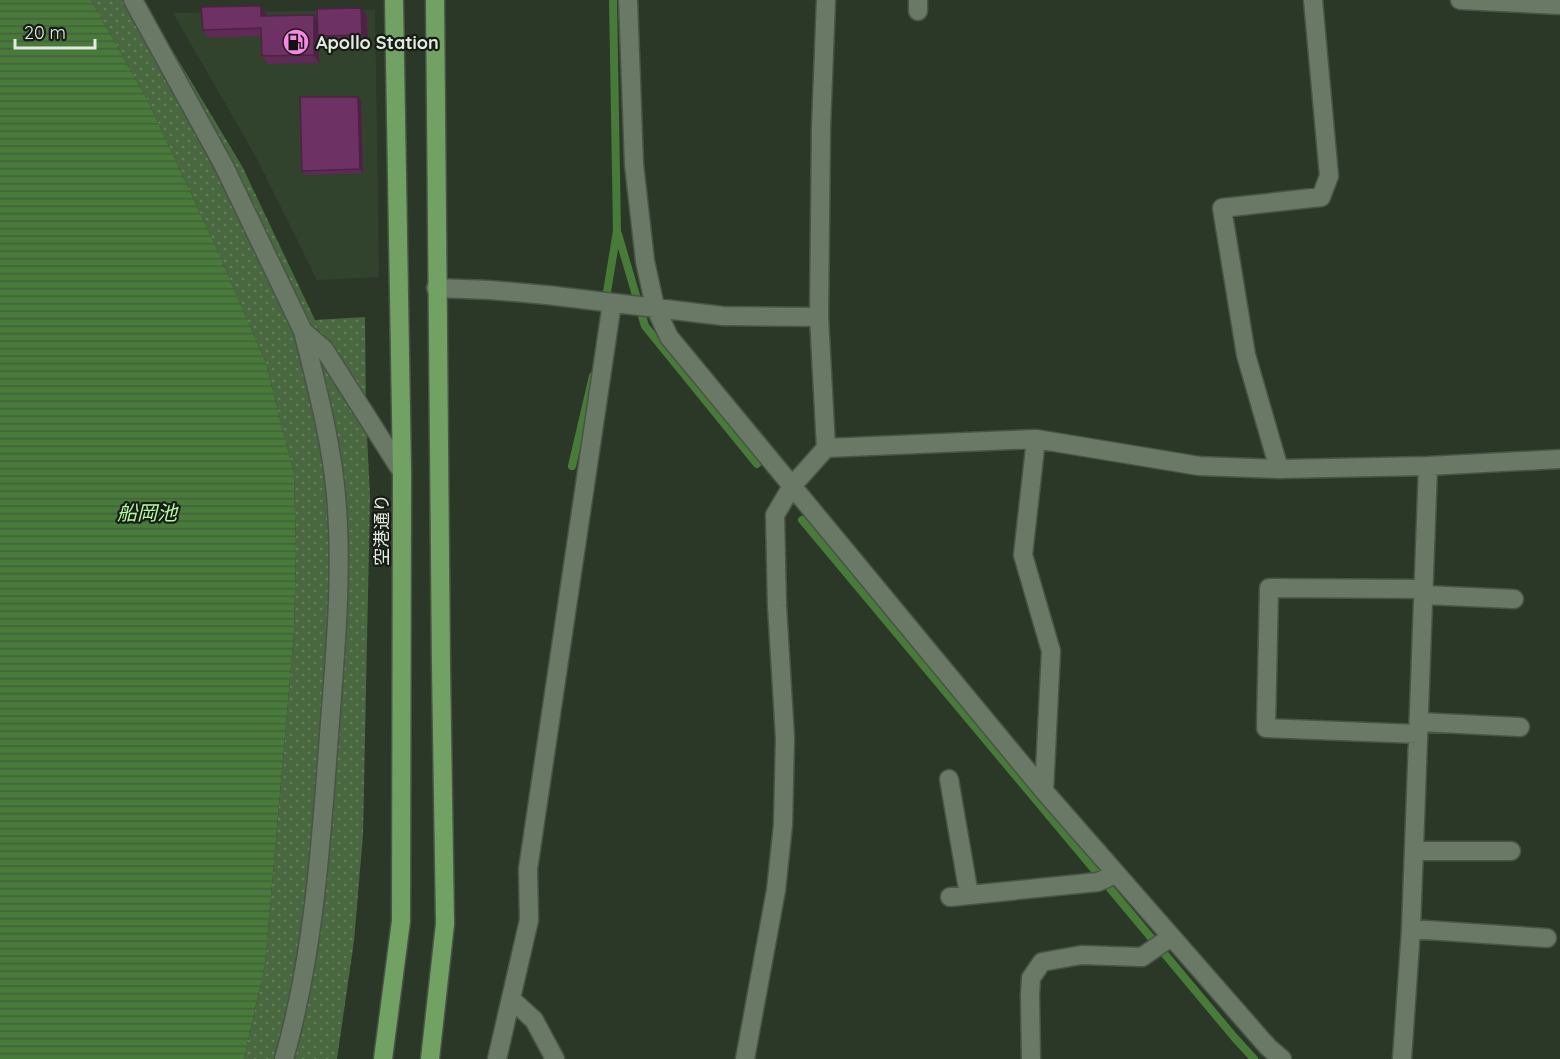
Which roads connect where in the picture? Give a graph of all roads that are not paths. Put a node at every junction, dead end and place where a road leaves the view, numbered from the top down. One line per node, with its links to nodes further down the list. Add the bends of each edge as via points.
1 (133, 0): 13 (street, via 224,166)
2 (394, 0): 19 (highway, 空港通り)
3 (435, 0): 9 (highway)
4 (628, 0): 11 (street, via 634,164 645,261)
5 (826, 0): 12 (street)
6 (1313, 0): 18 (street, via 1329,176 1321,197 1222,208 1246,355)
7 (1460, 0): 8 (street)
8 (1560, 5)
9 (436, 288): 10 (street); 38 (highway, via 445,924)
10 (612, 303): 11 (street); 35 (street, via 528,868 529,920)
11 (655, 308): 12 (street, via 723,316); 20 (street, via 669,337)
12 (819, 317): 15 (street)
13 (303, 330): 19 (street, via 324,349); 36 (street, via 326,426 340,548 319,860 297,1015)
14 (1036, 439): 15 (street); 18 (street, via 1199,466); 26 (street, via 1023,555 1051,651)
15 (826, 448): 20 (street)
16 (1560, 459): 17 (street)
17 (1428, 466): 18 (street); 21 (street)
18 (1279, 469)
19 (402, 472): 37 (highway, 空港通り, via 401,921)
20 (792, 486): 26 (street); 41 (street, via 775,515 785,738 783,825 776,890)
21 (1424, 592): 22 (street); 24 (street); 24 (street, via 1269,588 1266,728)
22 (1514, 599)
23 (1520, 727): 24 (street)
24 (1419, 728): 27 (street)
25 (949, 779): 30 (street)
26 (1044, 791): 29 (street)
27 (1414, 850): 28 (street); 32 (street)
28 (1511, 850)
29 (1108, 878): 30 (street); 34 (street)
30 (969, 895): 31 (street)
31 (950, 897)
32 (1411, 929): 33 (street); 44 (street)
33 (1547, 938)
34 (1163, 943): 42 (street, via 1142,957 1081,955 1042,962 1031,978); 43 (street)
35 (511, 999): 39 (street); 40 (street, via 534,1020)
36 (284, 1059)
37 (383, 1059)
38 (430, 1059)
39 (497, 1059)
40 (555, 1059)
41 (745, 1059)
42 (1031, 1059)
43 (1282, 1059)
44 (1402, 1059)

